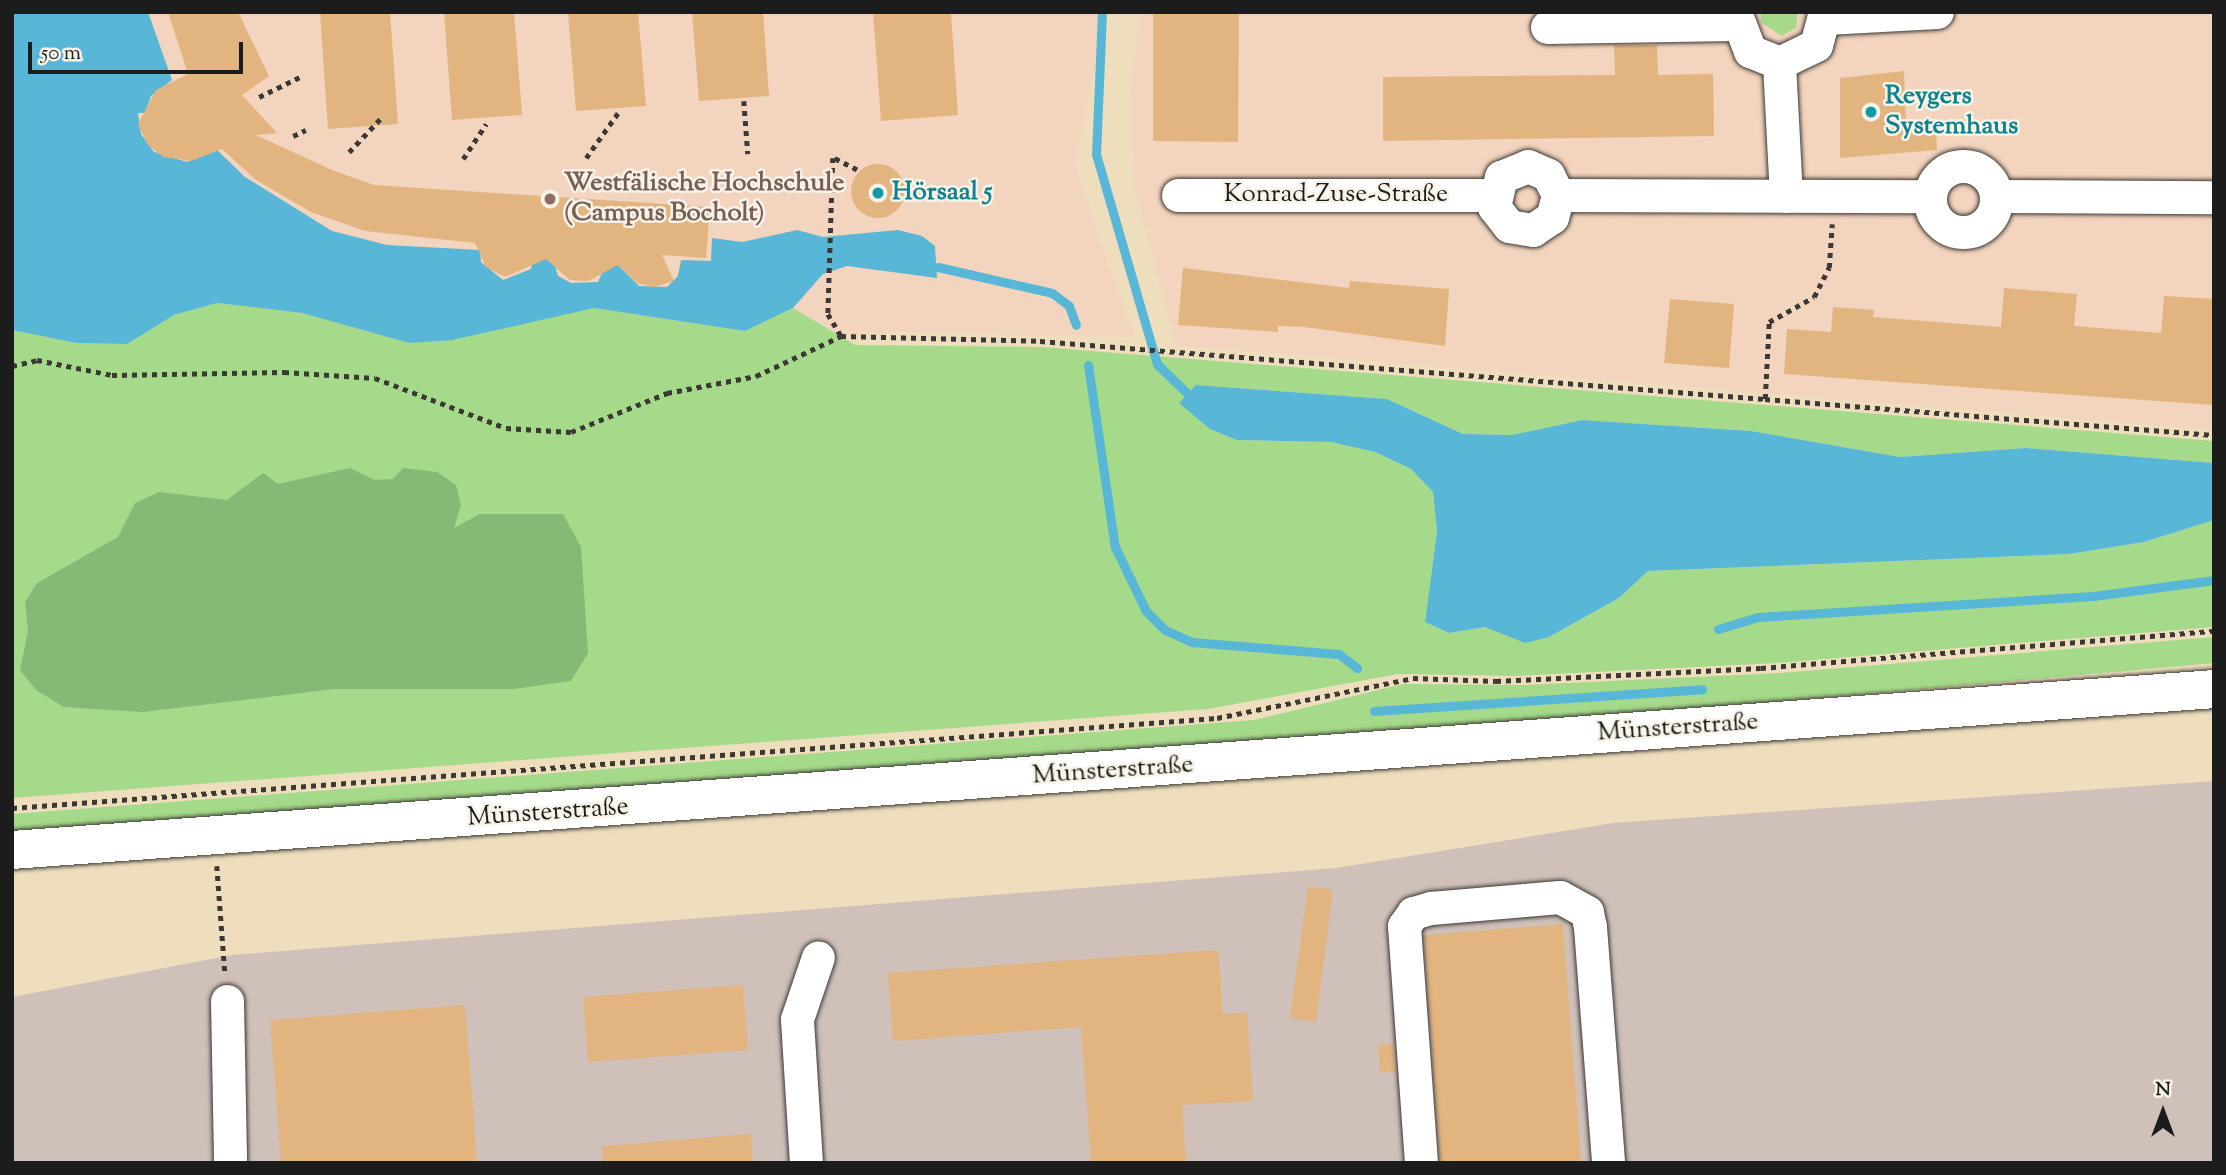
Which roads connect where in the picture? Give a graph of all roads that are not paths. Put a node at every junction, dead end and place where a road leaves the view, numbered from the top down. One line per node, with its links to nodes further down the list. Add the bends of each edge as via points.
1 (1937, 12): 2 (street)
2 (1825, 15): 5 (street, via 1806,55)
3 (1735, 18): 4 (street); 5 (street, via 1750,51)
4 (1547, 27)
5 (1779, 63): 9 (street)
6 (1178, 195): 7 (street, Konrad-Zuse-Straße)
7 (1493, 195): 8 (street, via 1509,170 1528,166 1548,175); 8 (street, via 1500,218 1520,231 1544,225)
8 (1558, 195): 9 (street)
9 (1786, 196): 10 (street)
10 (1930, 196): 11 (street, via 1940,175 1961,166 1989,177); 11 (street, via 1937,220 1958,232 1983,227)
11 (1997, 196): 12 (street)
12 (2214, 197)
13 (2214, 689): 14 (main road, Münsterstraße)
14 (12, 850)
15 (818, 957): 18 (street, via 797,1019)
16 (227, 1001): 17 (street)
17 (230, 1163)
18 (806, 1163)
19 (1421, 1163): 20 (street, via 1404,926 1412,914 1432,908 1560,897 1587,912 1590,927)
20 (1608, 1163)

